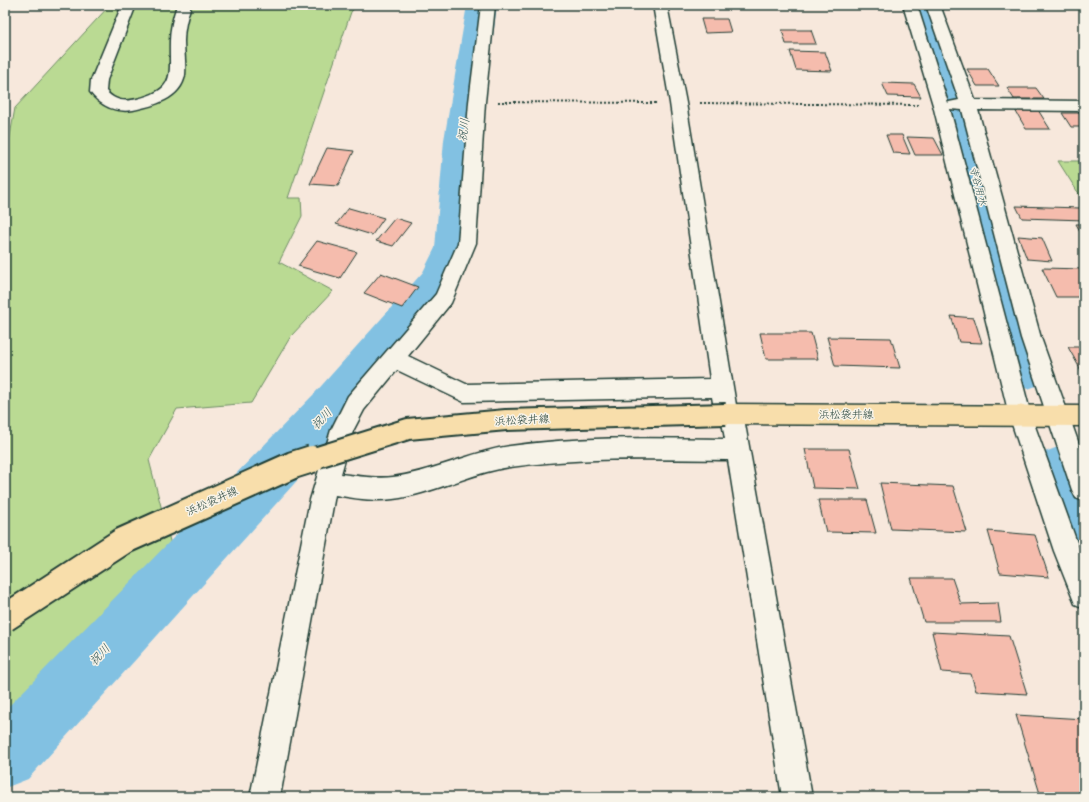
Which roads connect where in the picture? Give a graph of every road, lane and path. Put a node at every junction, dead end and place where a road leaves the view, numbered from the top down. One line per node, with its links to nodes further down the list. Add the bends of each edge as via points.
1 (129, 5): 2 (street, via 100,80 98,92 105,100 115,105 133,106 164,95 174,84 177,73 179,20)
2 (184, 5)
3 (488, 5): 7 (street)
4 (660, 5): 8 (street)
5 (910, 5): 9 (street)
6 (933, 5): 10 (street)
7 (478, 102): 8 (path); 12 (street, via 467,243 444,298)
8 (678, 103): 9 (path); 13 (street)
9 (942, 105): 10 (street); 15 (street)
10 (968, 106): 11 (street); 16 (street, via 1032,338)
11 (1084, 106)
12 (392, 358): 13 (street, via 464,393); 19 (street, via 356,403 342,430)
13 (722, 388): 14 (street)
14 (729, 414): 15 (main road, 浜松袋井線); 18 (street); 22 (main road, 浜松袋井線, bridge, via 506,420 408,429 293,465 123,541)
15 (1020, 415): 16 (main road, 浜松袋井線); 21 (street)
16 (1057, 416): 17 (main road, 浜松袋井線); 20 (street)
17 (1084, 416)
18 (738, 450): 19 (street, via 620,448 563,451 507,457 400,487); 24 (street)
19 (327, 483): 23 (street)
20 (1084, 490)
21 (1084, 594)
22 (5, 618)
23 (265, 797)
24 (797, 797)

